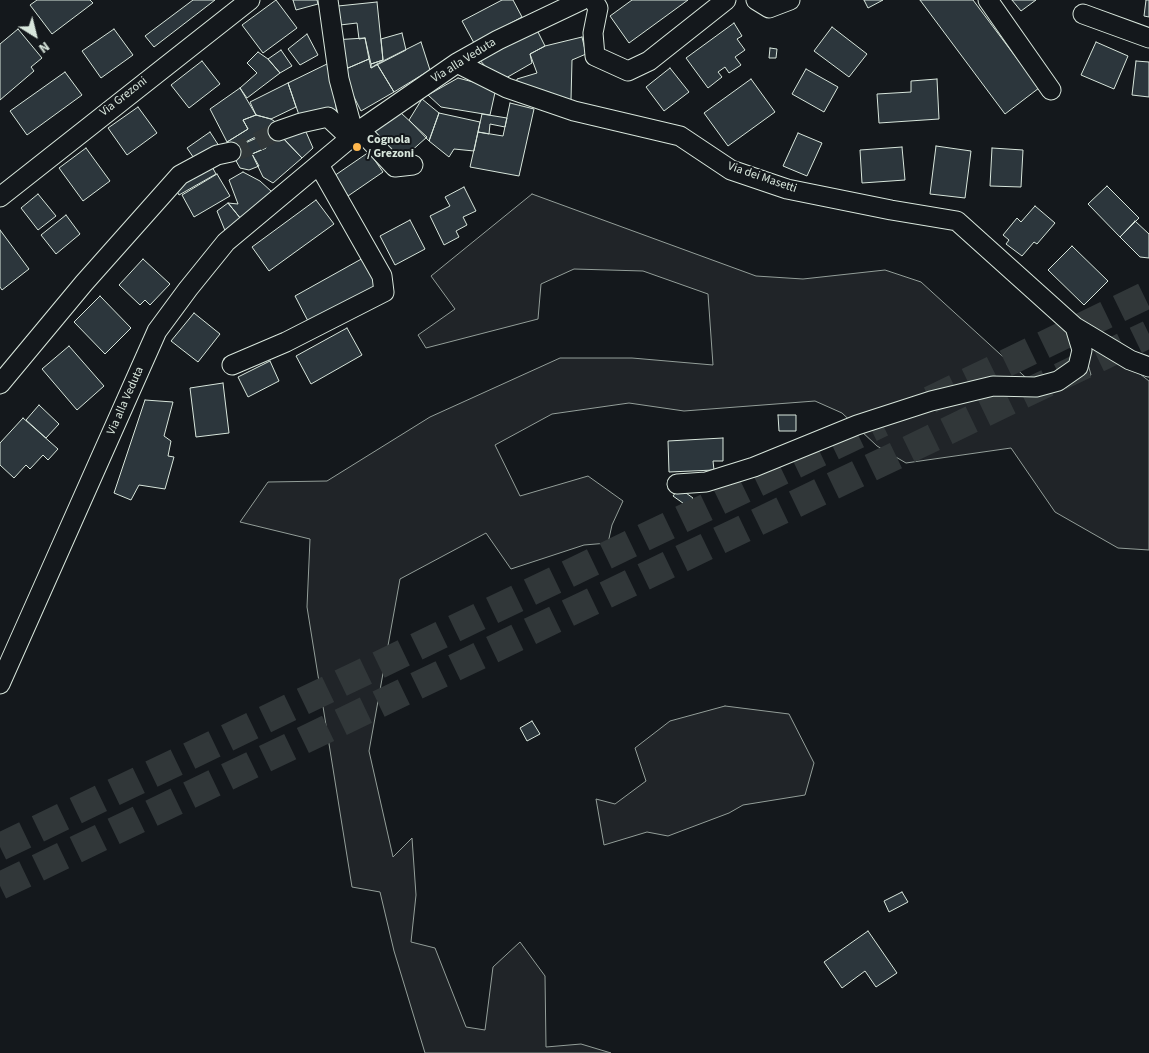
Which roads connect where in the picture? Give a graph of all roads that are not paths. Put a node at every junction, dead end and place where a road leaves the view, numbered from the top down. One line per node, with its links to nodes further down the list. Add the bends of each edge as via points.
1 (250, 0): 18 (street, Via Grezoni)
2 (328, 0): 14 (street, via 339,79)
3 (582, 0): 11 (street, Via alla Veduta)
4 (593, 0): 5 (street, via 598,8 593,33 595,56 628,71 649,61)
5 (726, 0)
6 (790, 0): 8 (street)
7 (988, 0): 12 (street)
8 (762, 4)
9 (1084, 14): 10 (street)
10 (1149, 38)
11 (457, 63): 14 (street, Via alla Veduta); 19 (street, Via dei Masetti, via 507,88 574,111 680,136 730,170 787,189 957,221)
12 (1051, 90)
13 (278, 131): 14 (street, via 328,117 345,133)
14 (357, 133): 16 (street, Via alla Veduta); 17 (street, via 395,167)
15 (231, 152): 22 (street, via 203,162 175,180)
16 (319, 165): 20 (street, via 382,276 384,292 286,342); 24 (street, Via alla Veduta, via 226,242 157,331)
17 (413, 165)
18 (0, 197)
19 (1075, 327): 21 (street, Via dei Masetti, via 1130,360); 23 (street, via 1082,350 1078,367 1058,381 1036,387 993,386 931,401 857,425 754,467 706,482)
20 (232, 365)
21 (1149, 367)
22 (0, 384)
23 (677, 484)
24 (0, 684)

